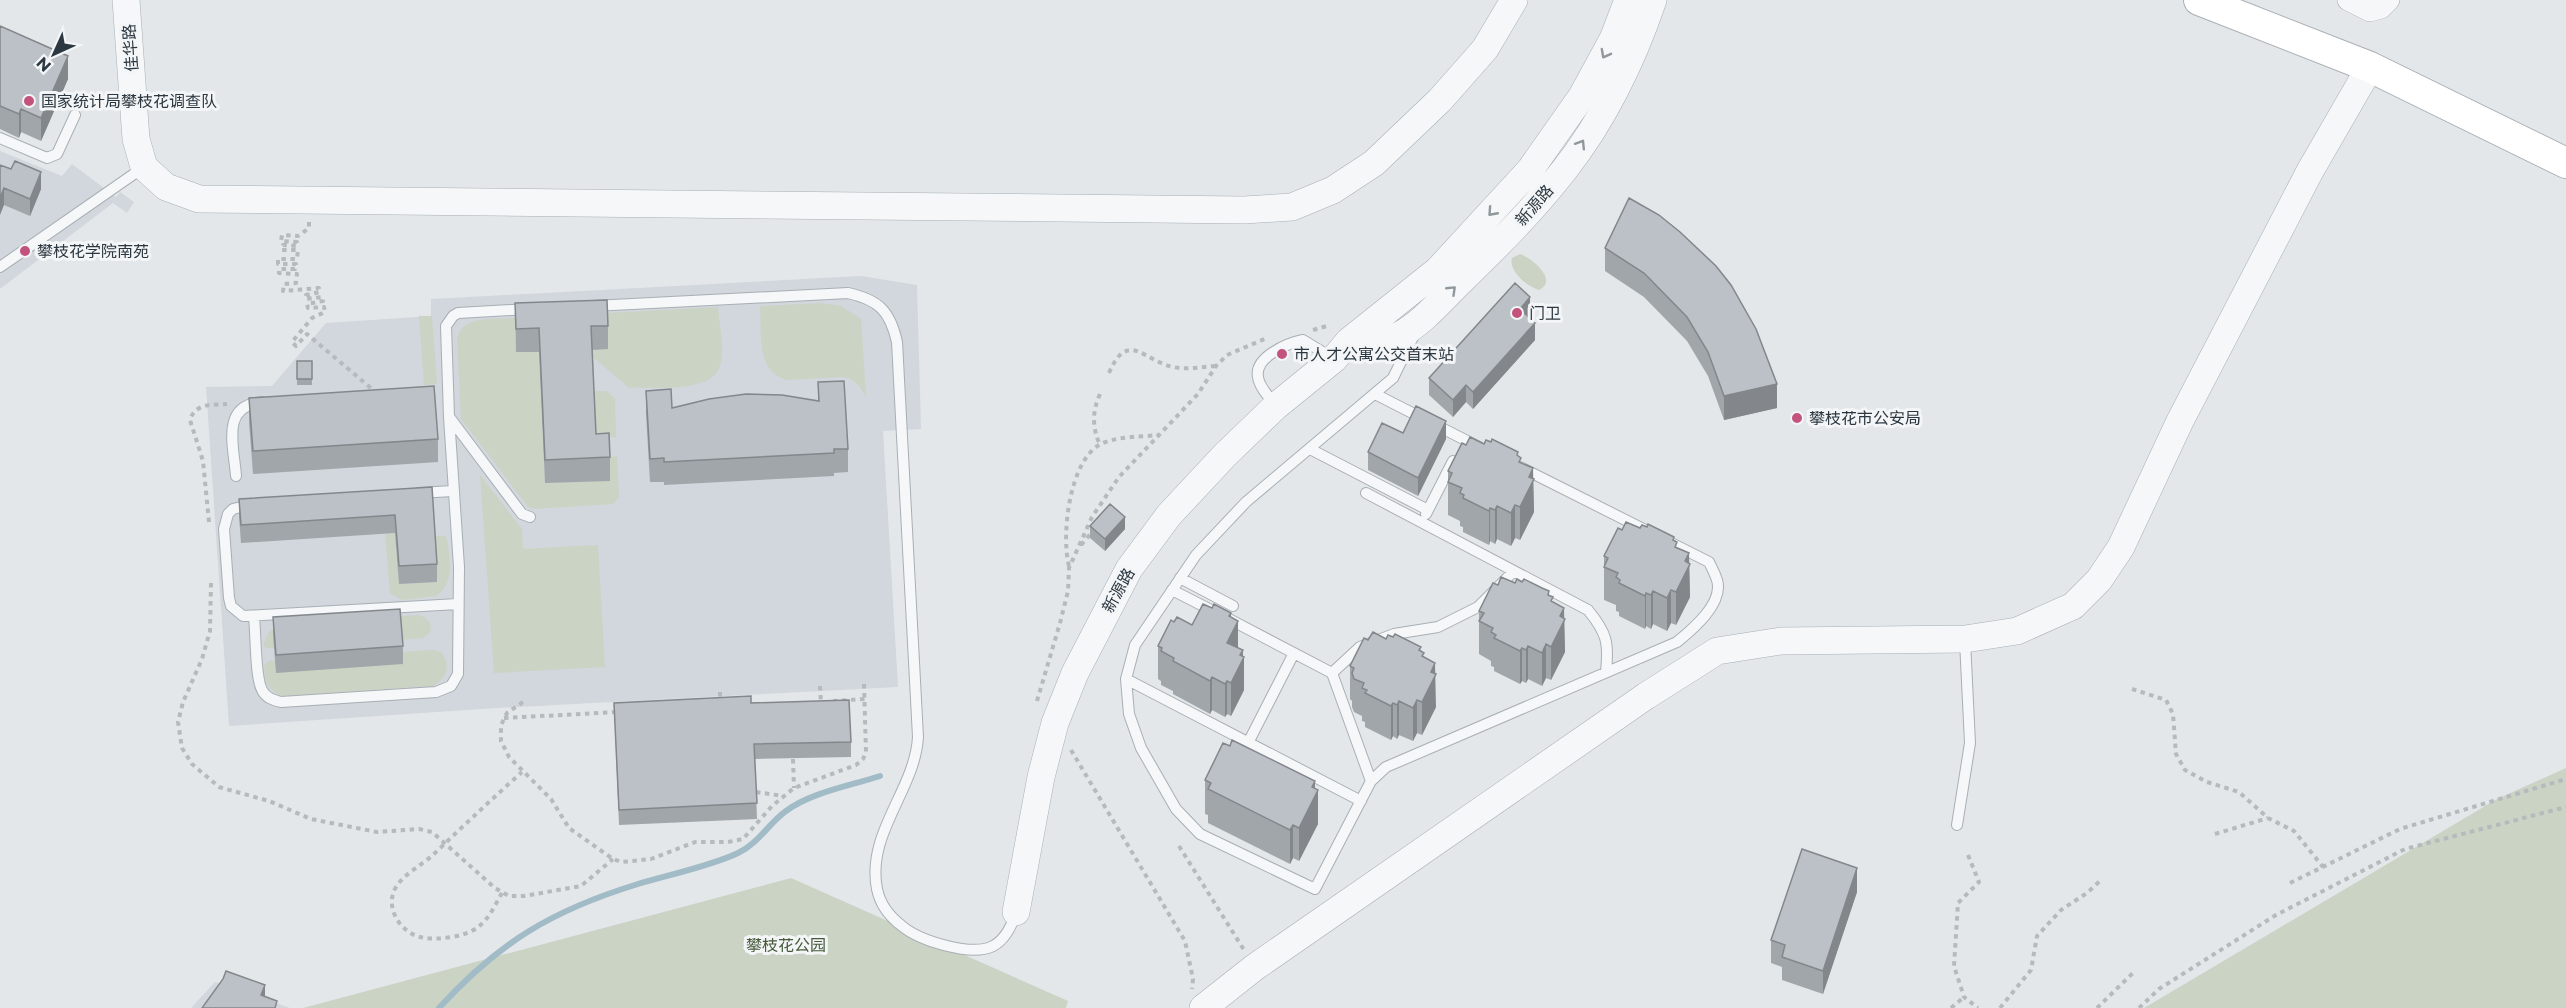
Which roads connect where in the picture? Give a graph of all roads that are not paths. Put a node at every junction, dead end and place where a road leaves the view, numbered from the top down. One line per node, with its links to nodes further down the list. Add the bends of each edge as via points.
1 (126, 0): 12 (street, 佳华路, via 136,140)
2 (1514, 0): 12 (street, via 1485,49 1440,100 1374,163 1333,190 1292,207 1244,210 199,199 166,187)
3 (1628, 0): 17 (street, 新源路, one-way to 17, via 1613,39 1582,96 1530,170 1438,270)
4 (1653, 0): 16 (street, 新源路, one-way to 4, via 1505,238 1566,168 1613,94)
5 (2199, 0): 8 (main road)
6 (2348, 0): 7 (street, via 2370,11)
7 (2389, 0)
8 (2370, 67): 11 (main road); 40 (street, via 2305,181 2180,421 2121,547 2099,580 2073,606 2018,631)
9 (75, 115): 10 (lane, via 57,154 47,158)
10 (0, 138)
11 (2566, 163)
12 (144, 167): 13 (lane)
13 (0, 267)
14 (576, 307): 49 (lane, via 848,293 876,303 887,314 897,342 918,737 913,768 882,834 877,854 878,890 883,904 903,928 963,949 995,945)
15 (541, 309): 21 (lane, via 458,313 448,320 442,390)
16 (1422, 319): 17 (street, 新源路, via 1397,338); 18 (lane, via 1393,378)
17 (1341, 350): 20 (street, 新源路); 20 (lane, via 1303,340 1278,349 1263,362 1257,376)
18 (1375, 394): 22 (lane); 23 (lane)
19 (278, 401): 26 (lane, via 247,404 236,413 232,428)
20 (1276, 406): 49 (street, 新源路, via 1169,515 1129,569 1075,673 1055,723 1041,777)
21 (449, 417): 27 (lane); 32 (lane, via 522,513)
22 (1464, 439): 24 (lane); 31 (lane)
23 (1310, 448): 31 (lane); 35 (lane, via 1246,502 1196,555)
24 (1486, 450)
25 (1507, 460): 42 (lane, via 1709,562 1718,582 1713,604 1698,625 1677,642)
26 (236, 476)
27 (453, 491): 29 (lane); 37 (lane)
28 (1366, 493): 33 (lane)
29 (407, 494)
30 (269, 503): 39 (lane, via 239,505 225,521 229,598 236,612)
31 (1428, 510): 33 (lane)
32 (530, 517)
33 (1422, 523): 34 (lane)
34 (1514, 571): 42 (lane, via 1588,610 1603,629 1609,650); 43 (lane, via 1478,607 1438,627 1394,634 1360,647)
35 (1180, 578): 36 (lane); 38 (lane)
36 (1172, 590): 41 (lane); 44 (lane, via 1135,645)
37 (458, 604): 39 (lane); 39 (lane, via 458,674 451,686 436,692 273,700 259,683)
38 (1233, 606)
39 (255, 617)
40 (1965, 639): 48 (lane, via 1970,743); 50 (street, via 1781,642 1717,651 1646,696 1255,968)
41 (1294, 653): 43 (lane); 45 (lane)
42 (1606, 672): 46 (lane, via 1386,767)
43 (1332, 673): 46 (lane)
44 (1126, 679): 45 (lane); 47 (lane, via 1129,714 1141,748 1176,809 1200,834 1315,889)
45 (1248, 743): 47 (lane)
46 (1371, 781): 47 (lane)
47 (1361, 801)
48 (1957, 825)
49 (1016, 912)
50 (1197, 1003)

